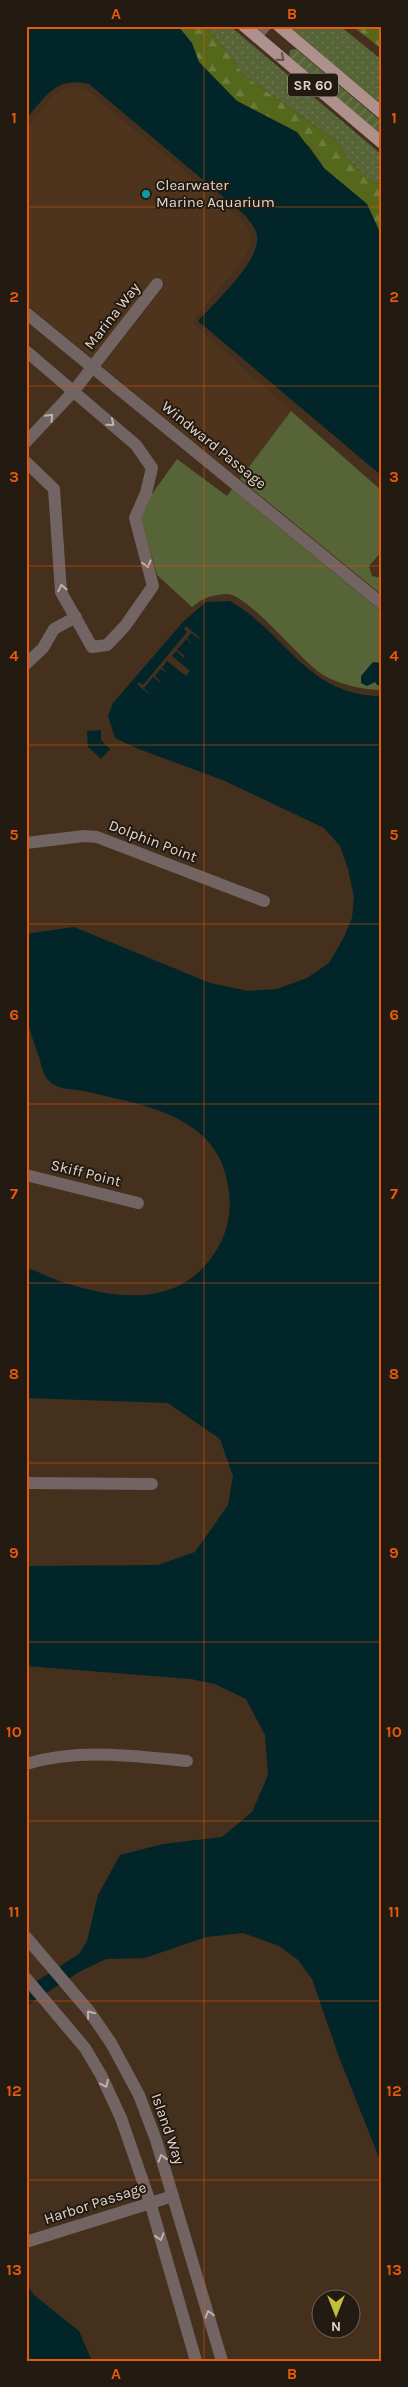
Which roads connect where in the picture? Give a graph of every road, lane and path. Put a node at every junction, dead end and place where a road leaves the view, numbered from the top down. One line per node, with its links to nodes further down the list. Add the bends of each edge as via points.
1 (244, 26): 4 (main road, SR 60)
2 (265, 26): 4 (street)
3 (279, 26): 5 (main road, SR 60)
4 (256, 36): 6 (main road, SR 60, one-way to 6)
5 (382, 113)
6 (382, 143)
7 (157, 284): 10 (street, Marina Way)
8 (26, 313): 10 (street, Windward Passage)
9 (26, 351): 11 (street)
10 (93, 368): 11 (street, Marina Way); 14 (street, Windward Passage)
11 (73, 392): 12 (street, Marina Way, one-way to 11); 15 (street, one-way to 15, via 136,445 152,468 135,518 153,586 106,645 92,647)
12 (26, 442)
13 (26, 462): 15 (street, one-way to 13, via 62,592 54,489)
14 (381, 603)
15 (76, 616): 16 (street, via 54,629 43,648)
16 (26, 664)
17 (26, 844): 18 (street, Dolphin Point, via 97,837)
18 (264, 901)
19 (26, 1175): 20 (street, Skiff Point)
20 (138, 1203)
21 (26, 1483): 22 (street)
22 (152, 1484)
23 (187, 1761): 24 (street, via 93,1754 60,1756)
24 (26, 1764)
25 (26, 1937): 27 (street, Island Way, one-way to 25, via 156,2140 127,2069 89,2011)
26 (27, 1979): 28 (street, one-way to 28, via 85,2048 102,2075 121,2118)
27 (174, 2196): 28 (street, Harbor Passage); 31 (street, Island Way, one-way to 27)
28 (150, 2202): 29 (street, Harbor Passage); 30 (street, one-way to 30)
29 (26, 2242)
30 (196, 2361)
31 (222, 2361)

